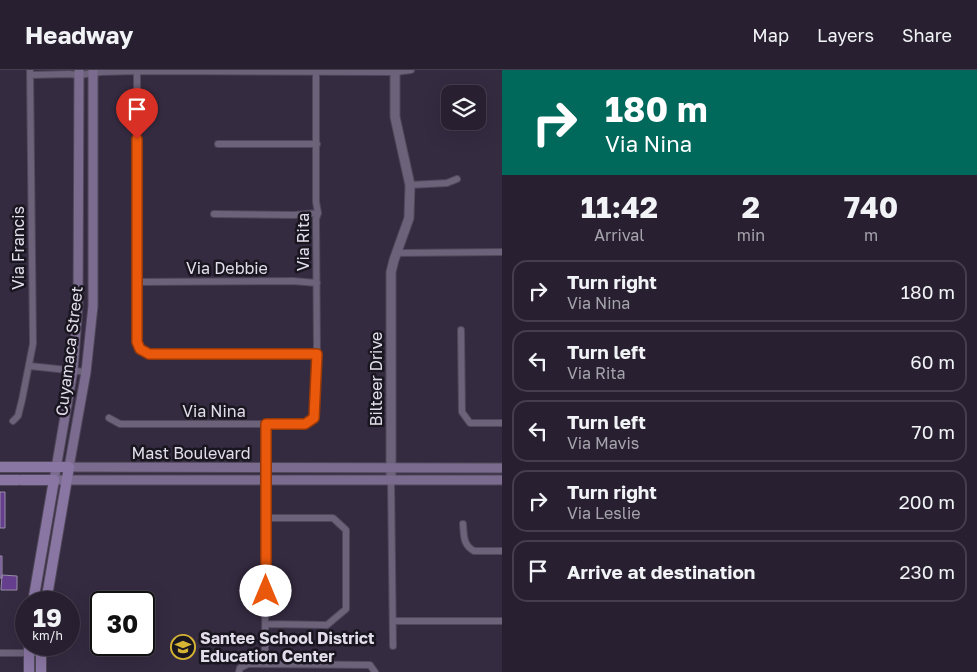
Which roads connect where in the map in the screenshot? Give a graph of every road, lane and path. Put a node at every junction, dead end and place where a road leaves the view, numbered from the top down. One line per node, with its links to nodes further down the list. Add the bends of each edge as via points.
1 (411, 70): 4 (street)
2 (137, 71): 3 (street); 7 (street); 16 (street)
3 (316, 71): 4 (street); 9 (street, Via Rita)
4 (395, 71): 11 (street, Bilteer Drive, via 395,117)
5 (30, 72): 6 (street); 20 (street, Via Francis, via 33,344)
6 (79, 72): 7 (street); 21 (main road, Cuyamaca Street, via 78,305)
7 (93, 72): 22 (main road, Cuyamaca Street, via 93,306)
8 (218, 144): 9 (street)
9 (316, 144): 12 (street, Via Rita)
10 (457, 179): 11 (street, via 447,183)
11 (410, 185): 15 (street, Bilteer Drive, via 409,218)
12 (318, 213): 13 (street); 17 (street, Via Rita)
13 (214, 214)
14 (502, 252): 15 (street)
15 (397, 253): 32 (street, Bilteer Drive, via 390,285)
16 (137, 282): 17 (street, Via Debbie); 19 (street, via 138,344 149,354)
17 (317, 283): 19 (street, Via Rita)
18 (461, 330): 26 (street, via 461,407 466,419 470,423)
19 (317, 354): 23 (street, Via Rita)
20 (30, 366): 21 (street); 25 (street, Via Francis, via 18,416)
21 (73, 370): 22 (street); 29 (main road, Cuyamaca Street)
22 (86, 372): 30 (main road, Cuyamaca Street)
23 (315, 414): 27 (street, Via Nina, via 305,424)
24 (109, 418): 27 (street, Via Nina, via 120,424)
25 (12, 421)
26 (502, 423)
27 (266, 424): 31 (street)
28 (0, 467): 29 (main road, Mast Boulevard)
29 (56, 467): 30 (main road, Mast Boulevard); 37 (main road, Cuyamaca Street)
30 (69, 467): 31 (main road, Mast Boulevard); 38 (main road, Cuyamaca Street)
31 (265, 468): 32 (main road, Mast Boulevard); 34 (street)
32 (391, 468): 33 (main road, Mast Boulevard); 35 (street, Bilteer Drive)
33 (502, 468)
34 (266, 479): 35 (main road, Mast Boulevard); 38 (main road, Mast Boulevard); 40 (street)
35 (391, 479): 39 (main road, Mast Boulevard); 45 (street, Bilteer Drive)
36 (0, 480): 37 (main road, Mast Boulevard)
37 (54, 480): 38 (main road, Mast Boulevard); 43 (main road, Cuyamaca Street)
38 (68, 480): 44 (main road, Cuyamaca Street)
39 (502, 480)
40 (266, 518): 47 (street); 47 (street, via 333,518 346,530 346,609 327,624)
41 (463, 524): 42 (street, via 464,542 471,550)
42 (502, 551)
43 (35, 591)
44 (48, 591)
45 (393, 621): 46 (street); 48 (street, Bilteer Drive)
46 (502, 621)
47 (266, 624): 51 (street)
48 (393, 646)
49 (15, 651): 50 (street)
50 (0, 653)
51 (265, 653)
52 (29, 656): 55 (main road)
53 (41, 656): 56 (main road)
54 (240, 670): 57 (street, via 248,664 370,665)
55 (29, 672)
56 (41, 672)
57 (375, 672)

